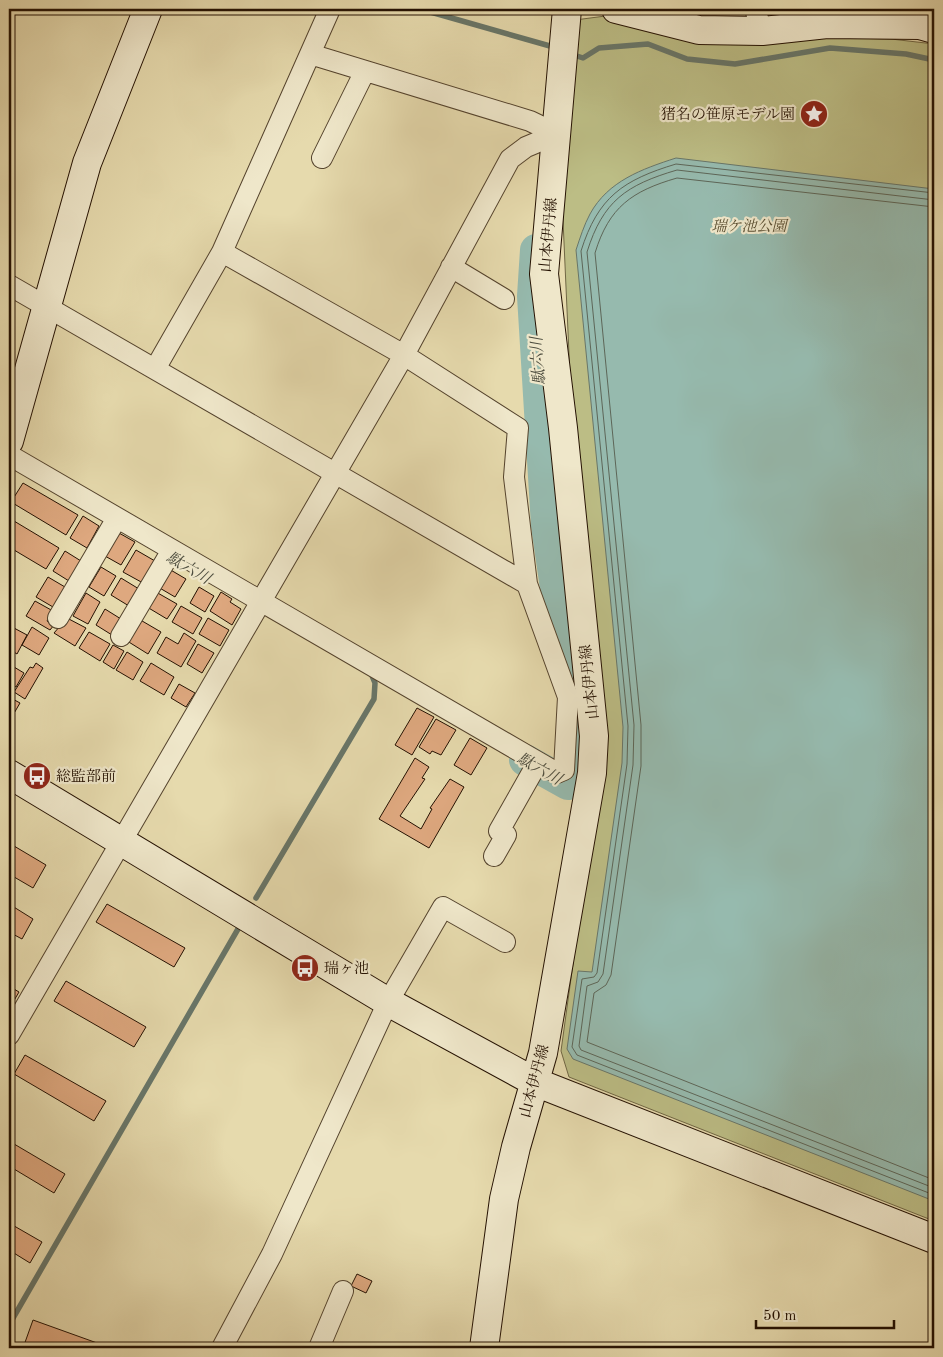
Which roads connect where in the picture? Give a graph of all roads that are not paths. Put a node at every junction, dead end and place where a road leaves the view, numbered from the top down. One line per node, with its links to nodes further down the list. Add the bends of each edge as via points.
1 (148, 9): 15 (street, via 87,162)
2 (330, 9): 7 (street)
3 (567, 9): 9 (street, 山本伊丹線)
4 (616, 9): 5 (street, via 699,30)
5 (758, 20): 6 (street, via 827,24)
6 (923, 21)
7 (310, 54): 8 (street); 11 (street)
8 (365, 71): 9 (street, via 530,121); 10 (street)
9 (557, 134): 12 (street, via 526,147 510,159); 34 (street, 山本伊丹線, via 544,274 564,428 594,736 590,783 543,1053)
10 (322, 158)
11 (222, 252): 16 (street); 17 (street)
12 (451, 267): 14 (street); 16 (street)
13 (9, 285): 15 (street)
14 (504, 299)
15 (45, 306): 17 (street); 18 (street)
16 (404, 355): 20 (street); 23 (street, via 518,428 514,477)
17 (155, 369): 20 (street)
18 (9, 441)
19 (9, 455): 21 (street)
20 (334, 472): 23 (street); 24 (street)
21 (115, 523): 22 (street); 25 (street)
22 (172, 550): 24 (street); 26 (street)
23 (527, 584): 27 (street, via 568,697 564,770 558,773)
24 (257, 605): 27 (street); 29 (street)
25 (58, 618)
26 (121, 636)
27 (536, 765): 30 (street, via 499,830 506,835)
28 (9, 774): 29 (street)
29 (120, 841): 32 (street); 33 (street)
30 (494, 856)
31 (505, 942): 32 (street, via 443,907)
32 (388, 1002): 34 (street); 37 (street, via 272,1254)
33 (9, 1035)
34 (535, 1082): 35 (street); 39 (street, 山本伊丹線, via 504,1199)
35 (934, 1239)
36 (343, 1291): 38 (street)
37 (222, 1348)
38 (319, 1348)
39 (484, 1348)

